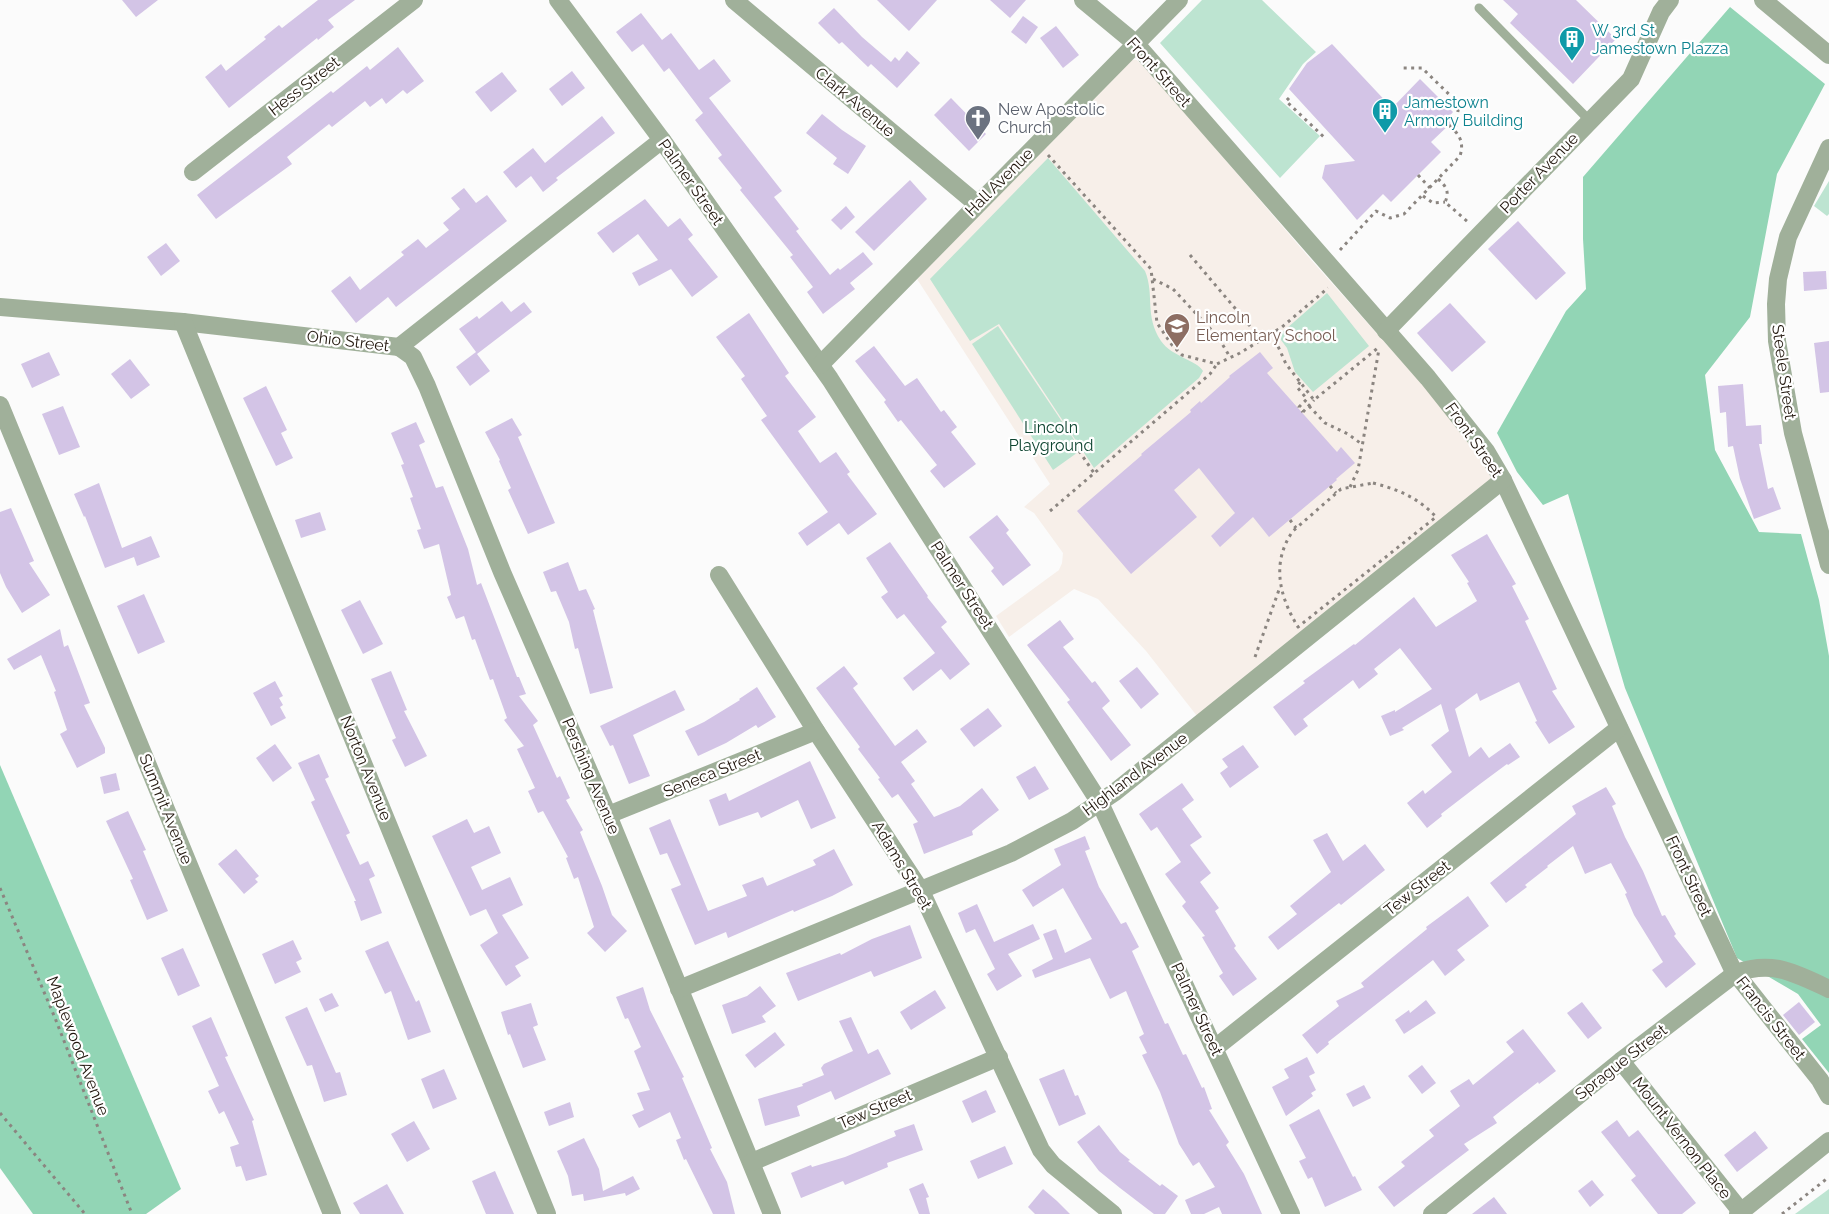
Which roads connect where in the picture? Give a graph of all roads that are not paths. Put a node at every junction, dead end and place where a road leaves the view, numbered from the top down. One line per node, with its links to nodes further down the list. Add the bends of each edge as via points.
1 (414, 0): 14 (street, Hess Street)
2 (558, 0): 12 (street, Palmer Street)
3 (734, 0): 15 (street, Clark Avenue)
4 (1083, 0): 9 (street, Front Street)
5 (1179, 0): 9 (street, Hall Avenue)
6 (1670, 0): 11 (street, Porter Avenue, via 1630,79)
7 (1763, 0): 10 (street)
8 (1479, 8): 11 (lane)
9 (1135, 43): 15 (street, Hall Avenue); 18 (street, Front Street)
10 (1829, 55)
11 (1590, 121): 18 (street, Porter Avenue)
12 (662, 140): 19 (street, Ohio Street); 20 (street, Palmer Street)
13 (1829, 148): 23 (street, Steele Street, via 1788,237 1776,304 1777,341 1793,433)
14 (193, 171)
15 (977, 204): 20 (street, Hall Avenue)
16 (0, 307): 17 (street, Ohio Street)
17 (183, 322): 19 (street, Ohio Street); 41 (street, Norton Avenue)
18 (1379, 339): 22 (street, Front Street, via 1461,418)
19 (399, 347): 28 (street, Pershing Avenue, via 413,357 428,386 502,572)
20 (820, 364): 27 (street, Palmer Street)
21 (0, 405): 40 (street, Summit Avenue)
22 (1503, 480): 25 (street, Front Street); 27 (street, Highland Avenue)
23 (1829, 565)
24 (719, 575): 26 (street, Adams Street)
25 (1619, 728): 30 (street, Front Street); 33 (street, Tew Street)
26 (816, 731): 28 (street, Seneca Street); 29 (street, Adams Street)
27 (1100, 803): 29 (street, Highland Avenue, via 1011,853); 33 (street, Palmer Street)
28 (608, 815): 31 (street, Pershing Avenue)
29 (921, 891): 31 (street, Highland Avenue); 34 (street, Adams Street)
30 (1735, 972): 32 (street, Sprague Street, via 1772,967); 35 (street, Sprague Street); 36 (street, Francis Street)
31 (679, 989): 38 (street, Pershing Avenue)
32 (1829, 989)
33 (1215, 1048): 44 (street, Palmer Street)
34 (999, 1057): 38 (street, Tew Street); 43 (street, Adams Street, via 1041,1150 1053,1165)
35 (1622, 1061): 39 (street, Mount Vernon Place); 45 (street, Sprague Street)
36 (1829, 1096)
37 (1829, 1141): 39 (street)
38 (752, 1162): 42 (street, Pershing Avenue)
39 (1741, 1213)
40 (332, 1214)
41 (547, 1214)
42 (772, 1214)
43 (1113, 1214)
44 (1291, 1214)
45 (1432, 1214)

